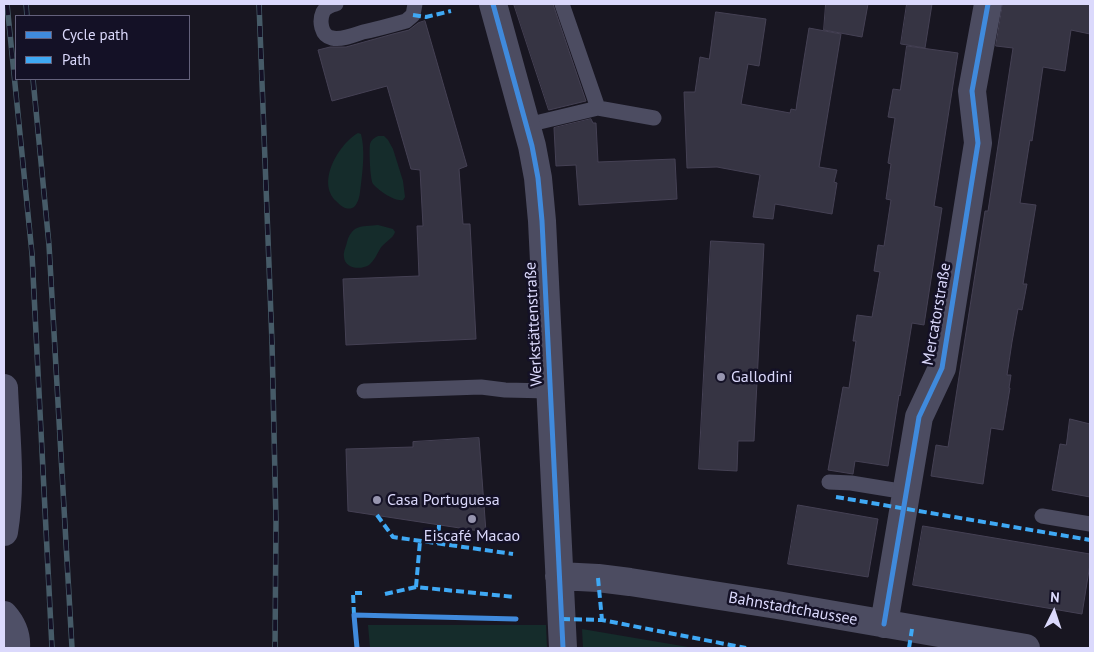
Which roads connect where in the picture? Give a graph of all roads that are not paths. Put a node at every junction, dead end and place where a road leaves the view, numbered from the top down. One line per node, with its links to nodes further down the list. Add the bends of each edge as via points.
1 (336, 4): 2 (lane, via 323,11 321,28 331,38 343,38 406,21 413,15)
2 (415, 4)
3 (493, 4): 8 (street, Werkstättenstraße)
4 (562, 4): 6 (lane)
5 (988, 4): 13 (street, Mercatorstraße, via 972,91 978,143 942,368 919,417)
6 (598, 108): 7 (lane); 8 (lane)
7 (654, 118)
8 (527, 125): 11 (street, Werkstättenstraße, via 538,178)
9 (4, 388): 16 (main road, via 9,480)
10 (364, 391): 11 (lane, via 481,387)
11 (550, 391): 17 (street, Werkstättenstraße)
12 (829, 482): 13 (lane)
13 (906, 492): 19 (street, Mercatorstraße)
14 (1042, 516): 15 (lane)
15 (1090, 524)
16 (4, 532)
17 (559, 576): 19 (street, Bahnstadtchaussee, via 630,582); 21 (street, Werkstättenstraße)
18 (4, 615): 20 (main road, via 13,629)
19 (884, 624): 22 (street, Bahnstadtchaussee)
20 (16, 648)
21 (563, 648)
22 (1026, 648)

